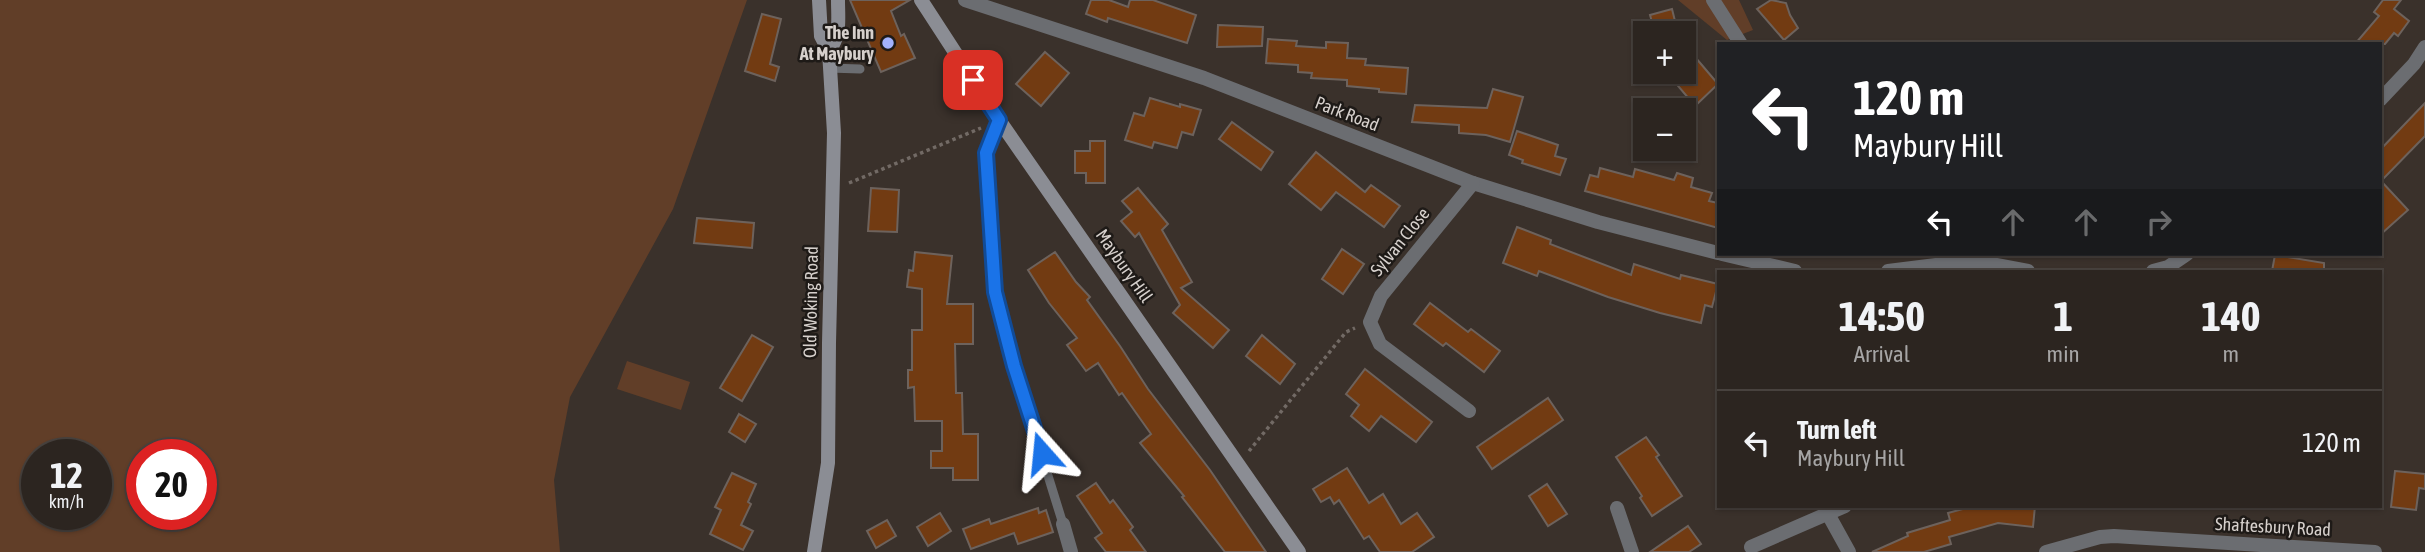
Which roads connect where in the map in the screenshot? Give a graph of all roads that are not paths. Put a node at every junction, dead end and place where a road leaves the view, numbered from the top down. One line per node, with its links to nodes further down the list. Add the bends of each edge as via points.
1 (819, 0): 8 (street, Old Woking Road, via 821,36)
2 (838, 0): 8 (street, Old Woking Road, via 839,32)
3 (920, 0): 12 (street, Maybury Hill)
4 (965, 0): 13 (street, Park Road, via 1204,78)
5 (1713, 0): 6 (street)
6 (1740, 42)
7 (2425, 47): 11 (street)
8 (828, 51): 9 (street, Old Woking Road)
9 (829, 68): 10 (lane); 28 (street, Old Woking Road, via 834,133 828,463)
10 (860, 69)
11 (2382, 98)
12 (999, 120): 26 (lane, via 986,153 995,292); 30 (street, Maybury Hill)
13 (1473, 183): 14 (street, Park Road); 22 (street, Sylvan Close, via 1381,296 1370,322 1380,344)
14 (1717, 252)
15 (1733, 256): 18 (street, Park Road)
16 (2184, 256): 21 (street)
17 (1949, 258): 19 (street); 20 (street)
18 (1792, 270)
19 (1893, 270)
20 (2023, 270)
21 (2157, 270)
22 (1469, 411)
23 (1617, 508): 31 (street)
24 (1841, 508): 25 (street)
25 (1828, 514): 27 (street); 32 (street)
26 (1063, 524): 29 (street)
27 (1750, 544)
28 (814, 552)
29 (1071, 552)
30 (1299, 552)
31 (1632, 552)
32 (1849, 552)
33 (2046, 552): 34 (street, Shaftesbury Road, via 2114,536)
34 (2375, 552)

